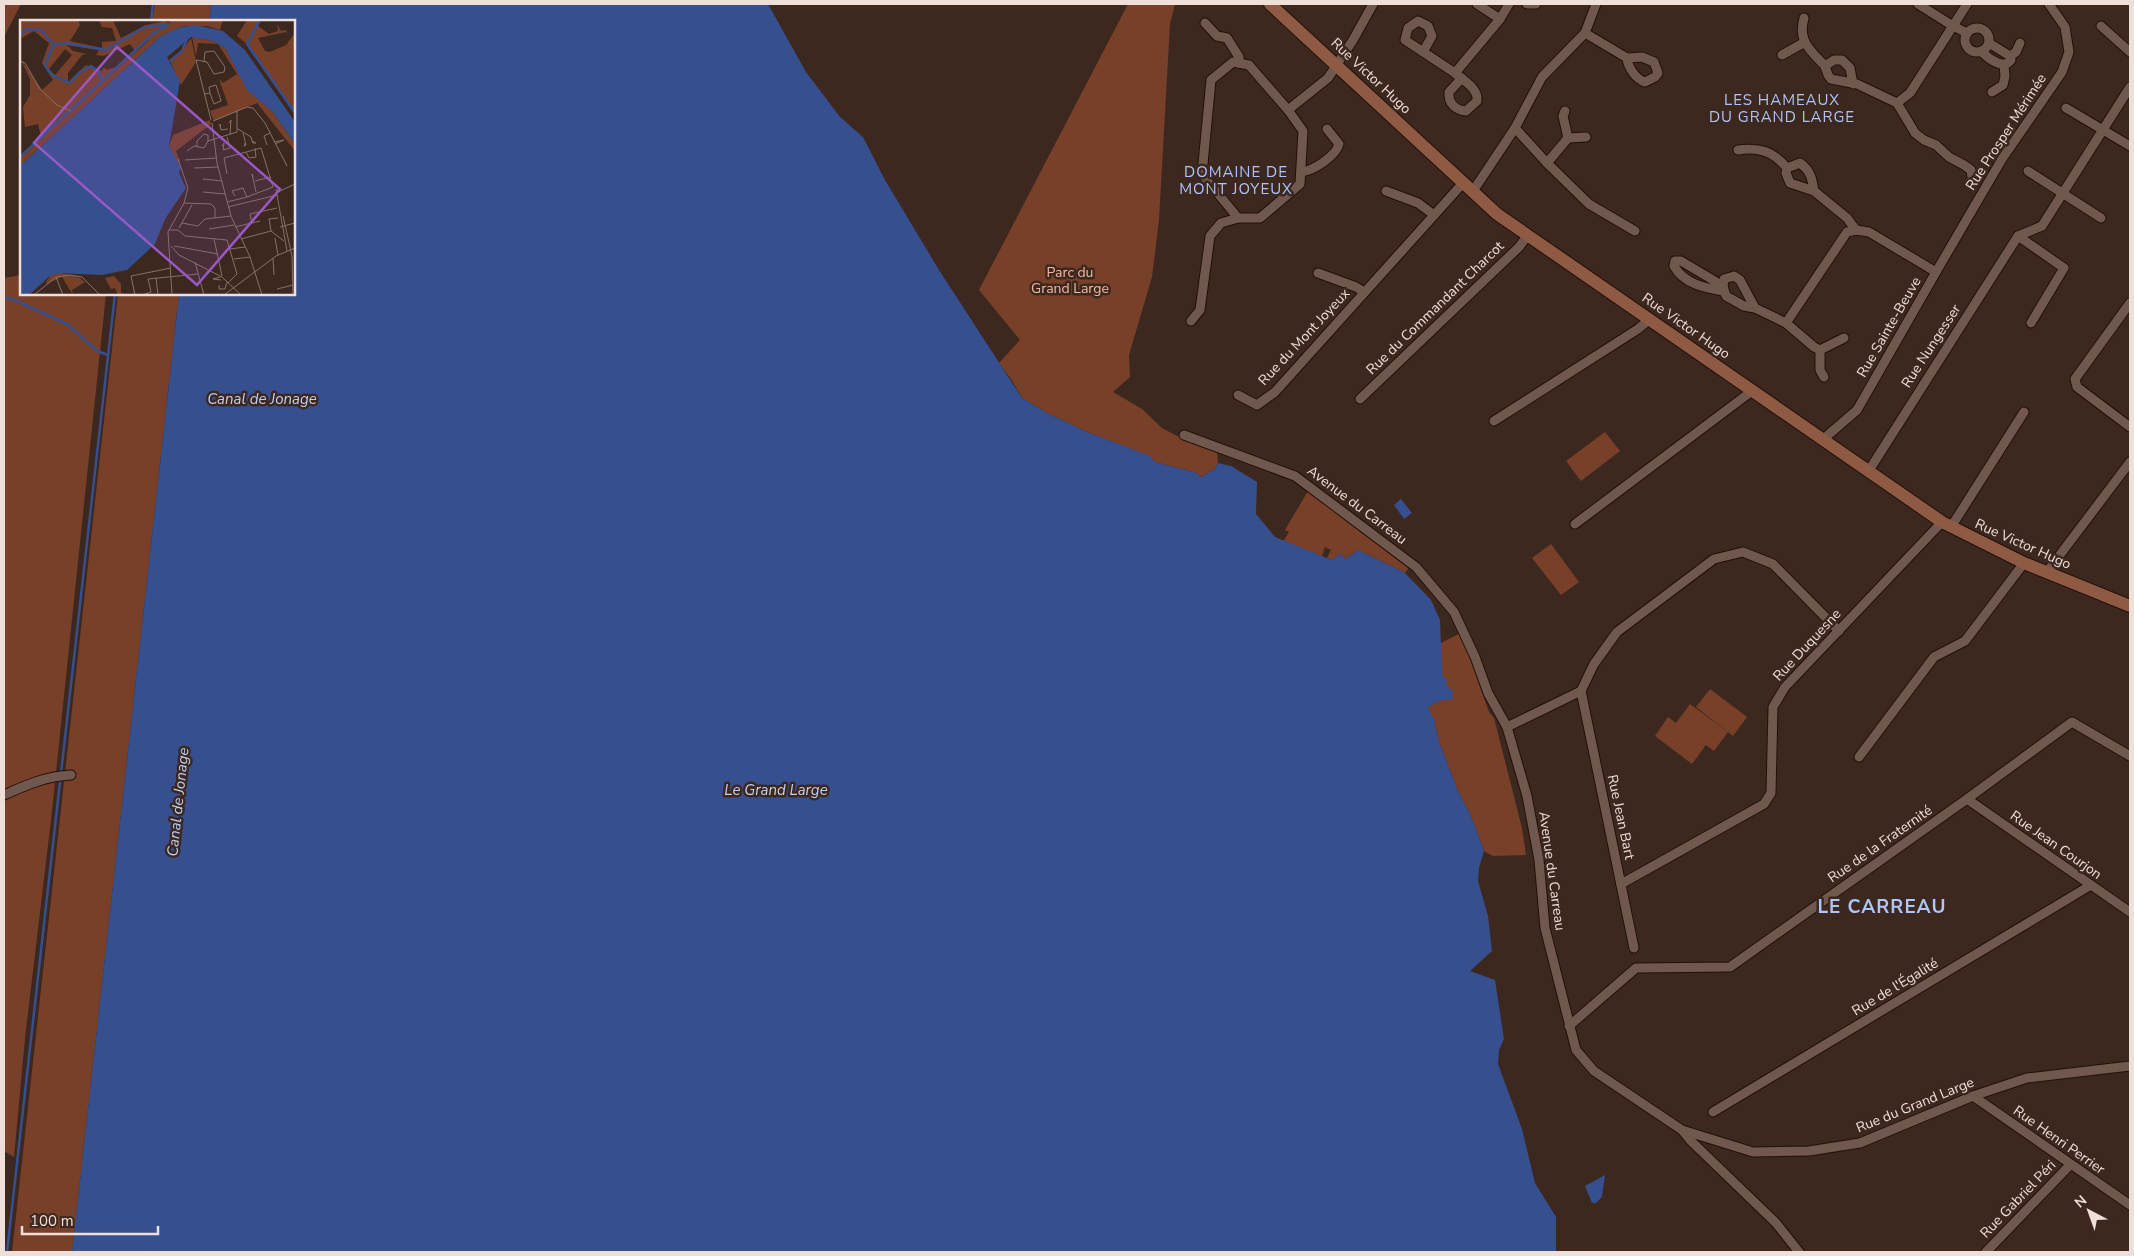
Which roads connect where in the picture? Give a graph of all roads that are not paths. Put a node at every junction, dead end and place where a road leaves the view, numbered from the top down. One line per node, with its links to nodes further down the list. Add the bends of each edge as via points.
1 (1270, 4): 28 (street, Rue Victor Hugo)
2 (1373, 4): 28 (street)
3 (1477, 4): 12 (street)
4 (1509, 4): 12 (street)
5 (1527, 4): 6 (street)
6 (1536, 4)
7 (1596, 4): 16 (street)
8 (1918, 4): 14 (street)
9 (1967, 4): 14 (street)
10 (2049, 4): 61 (street, Rue Prosper Mérimée, via 2065,27 2068,52 2062,72 2002,160)
11 (1804, 18): 18 (street, via 1801,32)
12 (1500, 19): 23 (street, via 1458,76)
13 (1205, 23): 27 (street, via 1217,36 1227,38 1239,57)
14 (1953, 26): 17 (street); 34 (street, via 1910,93)
15 (2101, 26): 22 (street)
16 (1585, 33): 26 (street); 38 (street, Rue du Mont Joyeux, via 1542,76)
17 (1968, 33): 19 (street, via 1977,28 1984,30); 21 (street, via 1966,41 1969,48)
18 (1805, 42): 24 (street); 30 (street)
19 (1988, 43): 21 (street); 25 (street)
20 (2020, 43): 25 (street, Rue Prosper Mérimée)
21 (1981, 51): 29 (street, via 1989,59)
22 (2130, 51)
23 (1423, 52)
24 (1782, 55)
25 (2010, 56): 29 (street, Rue Prosper Mérimée, via 2011,60)
26 (1627, 58)
27 (1239, 63): 36 (street, via 1249,65); 55 (street, via 1233,62 1211,80 1202,174)
28 (1337, 65): 36 (street, via 1328,78); 50 (street, Rue Victor Hugo)
29 (2004, 65): 33 (street, Rue Prosper Mérimée, via 2003,85)
30 (1826, 66): 31 (street, via 1832,79); 31 (street, via 1834,60 1842,60 1850,68)
31 (1853, 84): 34 (street)
32 (2130, 87): 40 (street)
33 (1992, 92)
34 (1897, 103): 49 (street, Rue Prosper Mérimée, via 1915,133 1964,164 1971,170)
35 (2066, 108): 40 (street)
36 (1288, 110): 48 (street, via 1303,132)
37 (1565, 111): 42 (street, via 1562,116)
38 (1515, 128): 45 (street); 50 (street, Rue du Mont Joyeux)
39 (1326, 130): 48 (street, via 1339,144 1337,150 1310,171)
40 (2103, 130): 43 (street); 53 (street)
41 (1586, 137): 42 (street)
42 (1568, 138): 45 (street)
43 (2130, 146)
44 (1738, 150): 46 (street, Rue Sainte-Beuve, via 1770,152)
45 (1547, 163): 58 (street, via 1590,204)
46 (1787, 168): 52 (street, Rue Sainte-Beuve, via 1790,183); 52 (street, via 1800,164 1807,168)
47 (2028, 171): 53 (street)
48 (1301, 172): 55 (street, via 1300,184 1260,218)
49 (1972, 177)
50 (1468, 187): 54 (street, Rue du Mont Joyeux); 59 (street, Rue Victor Hugo, via 1497,214)
51 (1386, 191): 54 (street, via 1418,203)
52 (1814, 191): 57 (street, Rue Sainte-Beuve, via 1847,218)
53 (2062, 194): 56 (street); 60 (street, via 2042,226)
54 (1434, 214): 64 (street, Rue du Mont Joyeux)
55 (1238, 218): 68 (street, via 1221,223 1210,236 1200,310)
56 (2101, 218)
57 (1856, 230): 61 (street, Rue Sainte-Beuve, via 1869,232); 69 (street, via 1847,232)
58 (1635, 231)
59 (1528, 235): 67 (street, Rue Victor Hugo); 76 (street, Rue du Commandant Charcot)
60 (2018, 236): 70 (street, via 2064,268); 83 (street, Rue Nungesser)
61 (1936, 272): 81 (street, Rue Sainte-Beuve, via 1857,410)
62 (1318, 273): 64 (street, Rue du Mont Joyeux)
63 (1723, 289): 63 (street, via 1681,261 1676,261 1677,271 1690,282); 66 (street, via 1732,300); 66 (street, via 1724,279 1734,276 1740,280)
64 (1364, 292): 75 (street, Rue du Mont Joyeux, via 1275,392 1257,405)
65 (2130, 302): 79 (street, via 2075,379 2077,387)
66 (1755, 308): 69 (street)
67 (1650, 319): 74 (street, Rue Victor Hugo); 78 (street)
68 (1191, 321)
69 (1786, 323): 72 (street)
70 (2031, 323)
71 (1844, 338): 72 (street)
72 (1820, 350): 73 (street, via 1820,370)
73 (1824, 377)
74 (1752, 390): 81 (street, Rue Victor Hugo); 84 (street)
75 (1238, 395)
76 (1360, 398)
77 (2024, 412): 85 (street, Rue Duquesne)
78 (1494, 421)
79 (2130, 426)
80 (1184, 435): 91 (street, Avenue du Carreau, via 1295,476 1416,567 1454,612 1488,693)
81 (1824, 440): 83 (street, Rue Victor Hugo)
82 (2130, 462): 87 (street)
83 (1868, 472): 85 (street, Rue Victor Hugo)
84 (1575, 524)
85 (1947, 524): 86 (street, Rue Victor Hugo); 89 (street, Rue Duquesne)
86 (2024, 563): 87 (street, Rue Victor Hugo); 93 (street, via 1965,641 1934,657)
87 (2047, 572): 88 (street, Rue Victor Hugo)
88 (2130, 606)
89 (1838, 631): 90 (street, via 1774,564 1743,552 1714,559 1617,632 1594,664); 97 (street, Rue Duquesne, via 1785,688 1773,707 1771,793 1764,804)
90 (1581, 691): 91 (street); 97 (street, Rue Jean Bart)
91 (1507, 727): 101 (street, Avenue du Carreau, via 1535,830 1544,928)
92 (2130, 756): 96 (street, Rue de la Fraternité, via 2072,722)
93 (1859, 757)
94 (71, 776): 95 (street, via 54,776)
95 (4, 795)
96 (1967, 799): 98 (street, Rue Jean Courjon); 101 (street, Rue de la Fraternité, via 1730,967 1636,968)
97 (1621, 884): 100 (street, Rue Jean Bart)
98 (2091, 886): 99 (street, Rue Jean Courjon); 104 (street, Rue de l'Égalité)
99 (2130, 912)
100 (1634, 948)
101 (1569, 1026): 105 (street, Avenue du Carreau, via 1576,1050 1594,1071)
102 (2130, 1066): 103 (street, Rue du Grand Large, via 2027,1078)
103 (1973, 1096): 105 (street, Rue du Grand Large, via 1860,1143 1809,1152 1753,1152); 106 (street, Rue Henri Perrier)
104 (1713, 1112)
105 (1682, 1130): 108 (street, Avenue du Carreau, via 1776,1224)
106 (2070, 1165): 107 (street, Rue Henri Perrier); 109 (street, Rue Gabriel Péri)
107 (2130, 1205)
108 (1799, 1252)
109 (1986, 1252)

